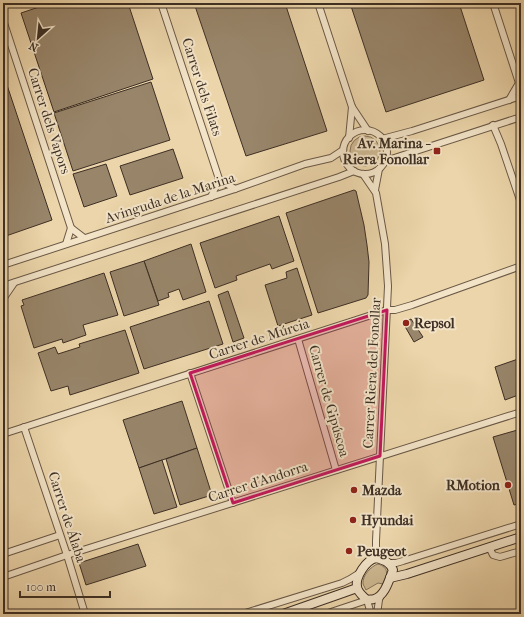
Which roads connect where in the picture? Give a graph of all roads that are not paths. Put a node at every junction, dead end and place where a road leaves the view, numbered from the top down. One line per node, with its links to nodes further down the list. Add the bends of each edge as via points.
1 (161, 3): 19 (street, Carrer dels Filats)
2 (318, 3): 8 (street)
3 (493, 3): 5 (street)
4 (3, 20): 24 (street, Carrer dels Vapors)
5 (520, 83): 7 (street)
6 (521, 96): 7 (street)
7 (510, 100): 13 (street)
8 (352, 108): 11 (street); 12 (street)
9 (521, 117): 10 (street)
10 (494, 125): 15 (street); 23 (street)
11 (368, 131): 12 (street, via 358,132); 13 (street)
12 (349, 138): 14 (street)
13 (382, 139): 15 (street, via 387,155)
14 (343, 150): 17 (street, via 346,162); 20 (street, Avinguda de la Marina, via 331,158 305,164)
15 (385, 161): 16 (street)
16 (379, 169): 18 (street); 21 (street)
17 (354, 171): 18 (street); 29 (street)
18 (362, 174): 21 (street)
19 (219, 179): 20 (street); 22 (street)
20 (235, 189): 22 (street, Avinguda de la Marina)
21 (375, 190): 32 (street, Carrer Riera del Fonollar, via 385,244)
22 (211, 197): 25 (street, Avinguda de la Marina)
23 (521, 203)
24 (71, 228): 25 (street); 26 (street)
25 (84, 238): 26 (street, Avinguda de la Marina)
26 (66, 244): 27 (street, Avinguda de la Marina)
27 (3, 265)
28 (521, 266): 32 (street, Carrer de Múrcia, via 406,307)
29 (14, 283): 30 (street); 31 (street)
30 (3, 286)
31 (3, 299)
32 (387, 310): 33 (street, Carrer de Múrcia); 38 (street, Carrer Riera del Fonollar)
33 (298, 338): 34 (street, Carrer de Múrcia); 39 (street, Carrer de Gipúscoa)
34 (190, 373): 36 (street, Carrer de Múrcia); 40 (street)
35 (521, 412): 38 (street, Carrer d'Andorra)
36 (24, 427): 37 (street, Carrer de Múrcia); 42 (street, Carrer de Álaba)
37 (3, 434)
38 (380, 456): 39 (street, Carrer d'Andorra); 48 (street, Carrer Riera del Fonollar)
39 (336, 470): 40 (street, Carrer d'Andorra)
40 (233, 503): 47 (street, Carrer d'Andorra)
41 (521, 524): 49 (street, via 403,561)
42 (60, 535): 46 (street); 47 (street, Carrer de Álaba)
43 (521, 537): 44 (street)
44 (489, 548): 45 (street, via 493,555 500,558); 52 (street)
45 (521, 550)
46 (3, 554)
47 (67, 555): 51 (street, Carrer d'Andorra); 56 (street, Carrer de Álaba)
48 (376, 558): 49 (street); 50 (street, via 367,563)
49 (388, 563): 52 (street, via 393,570)
50 (362, 571): 53 (street); 57 (street, via 342,583)
51 (3, 577)
52 (390, 578): 54 (street)
53 (357, 588): 55 (street); 58 (street)
54 (381, 594): 55 (street); 61 (street)
55 (367, 600): 59 (street); 60 (street)
56 (85, 614)
57 (242, 614)
58 (283, 614)
59 (325, 614)
60 (371, 614)
61 (377, 614)

